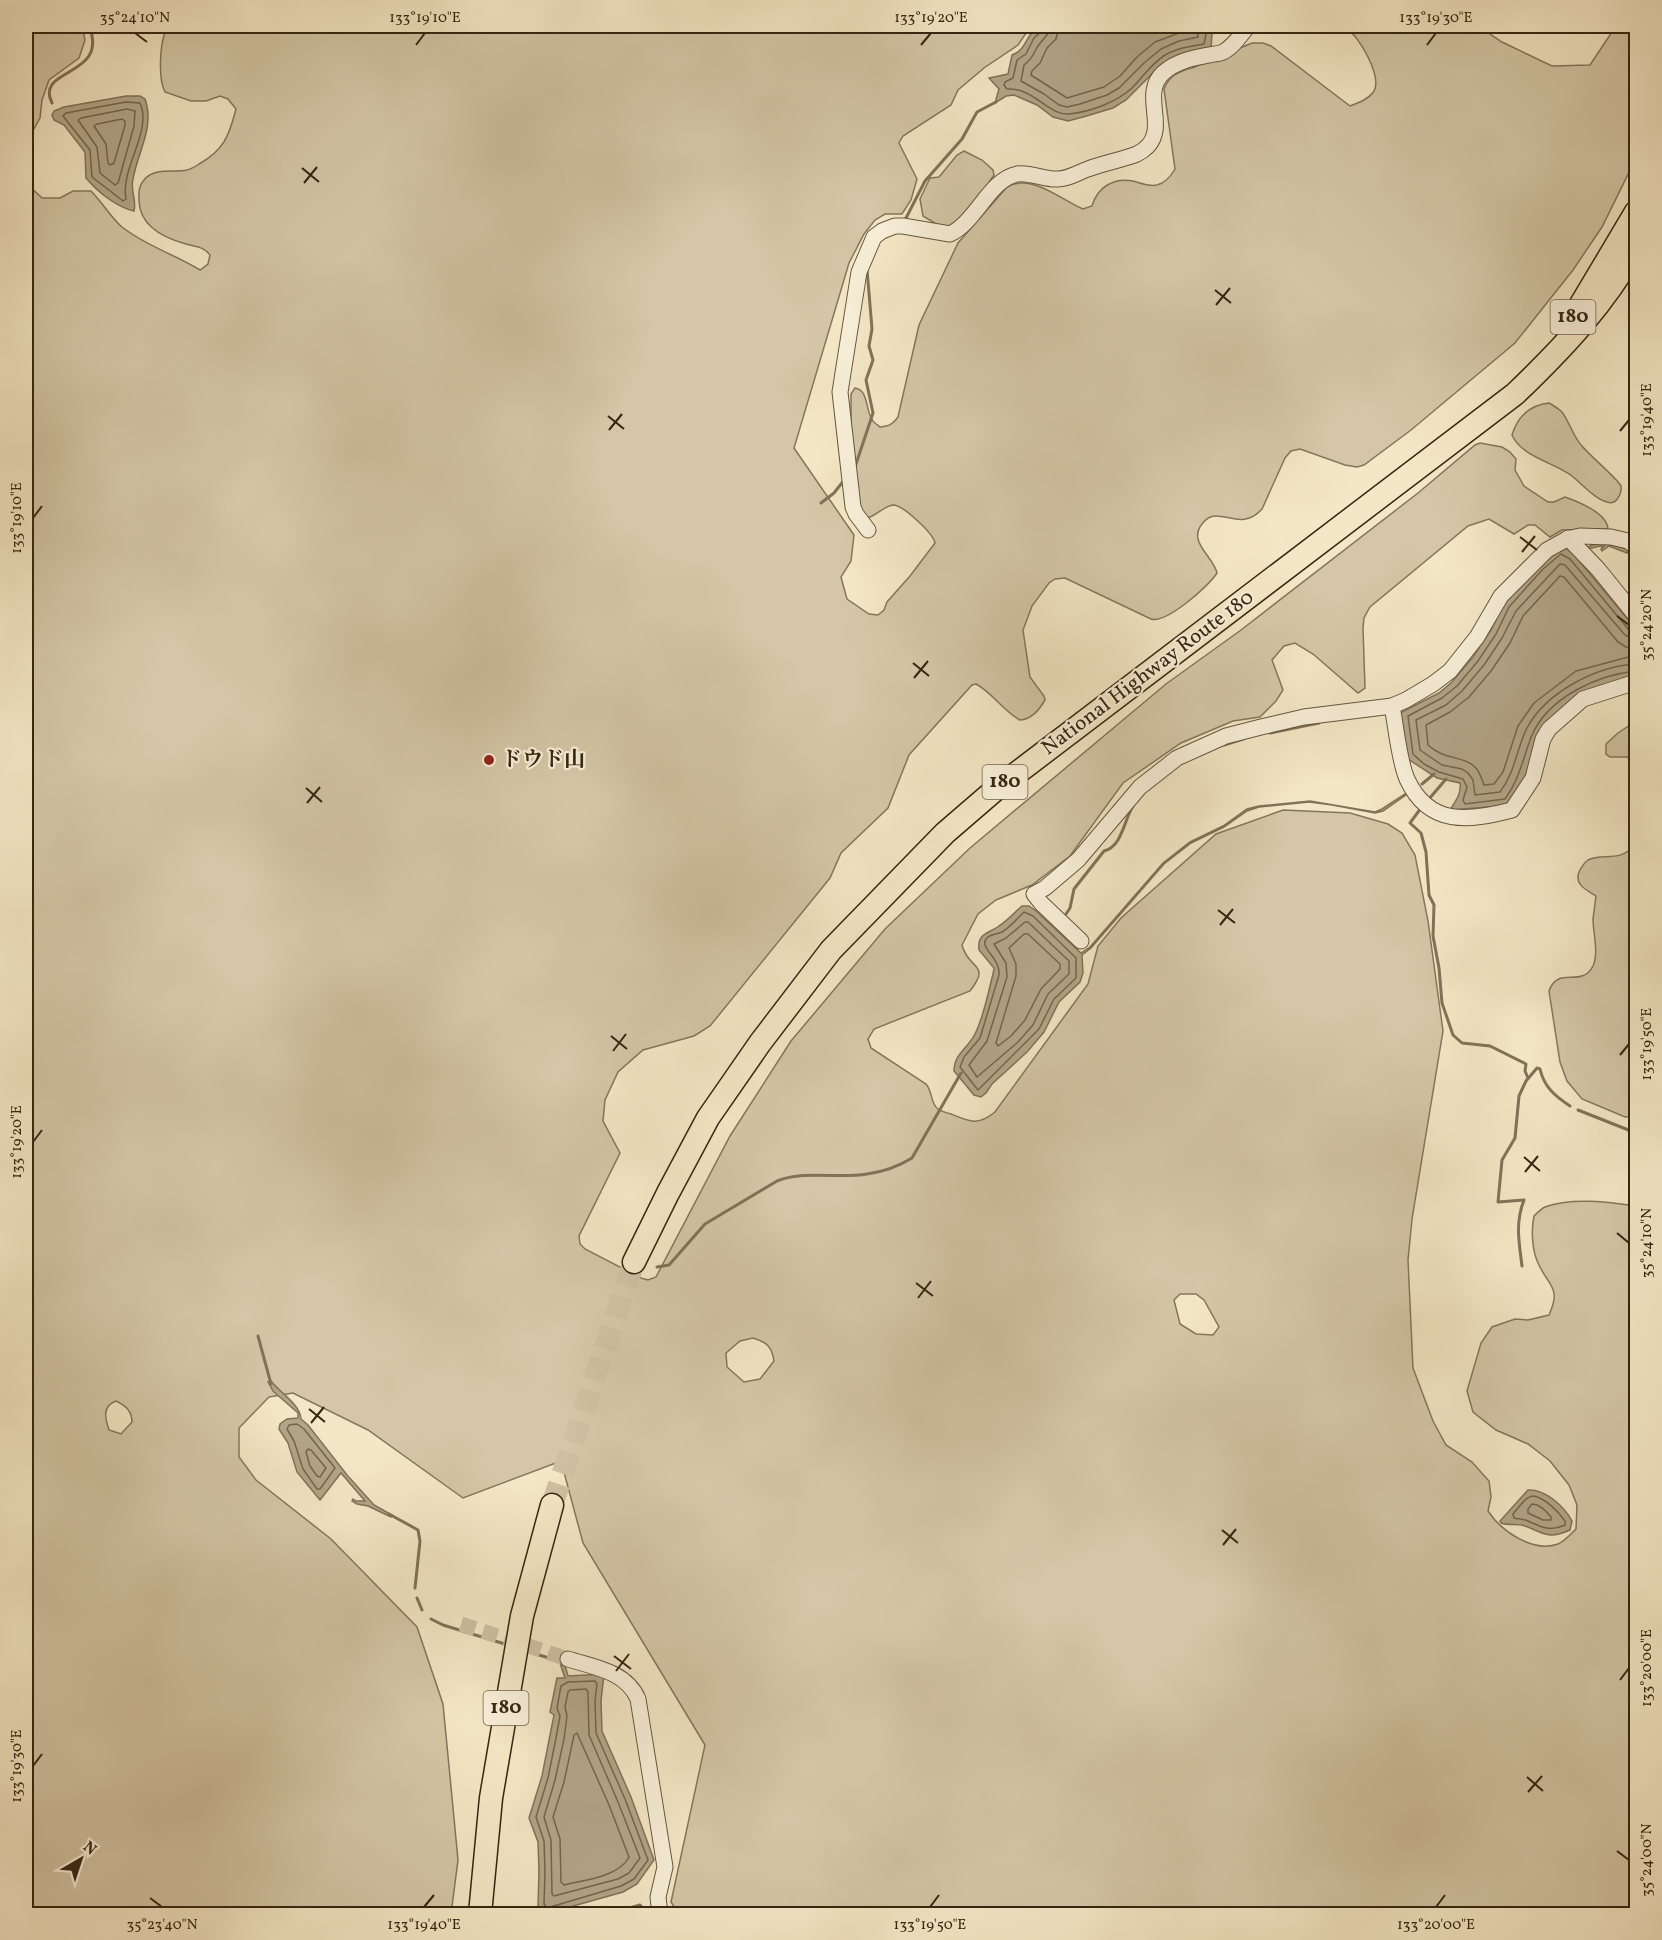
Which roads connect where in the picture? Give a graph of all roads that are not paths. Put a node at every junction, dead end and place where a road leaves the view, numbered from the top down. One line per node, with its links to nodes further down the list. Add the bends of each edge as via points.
1 (1248, 26): 5 (street, via 1223,52 1182,61 1156,81 1154,138 1139,153 1065,179 1017,174 1007,178 967,222 950,234 895,226 874,237 859,272 840,392 853,507)
2 (1636, 212): 4 (highway, National Highway Route 180 / 180, via 1574,316)
3 (1636, 247): 4 (highway, National Highway Route 180 / 180, via 1582,325 1515,394)
4 (1493, 411): 12 (highway, National Highway Route 180 / 180, via 1004,783 945,833 831,950 760,1043 708,1118)
5 (868, 530)
6 (1634, 540): 7 (street, via 1580,536)
7 (1576, 546): 8 (street); 10 (street, via 1547,550 1500,596 1477,637 1450,671 1423,691)
8 (1636, 616)
9 (1636, 682): 10 (street, via 1583,699 1549,729 1533,778 1512,810 1468,818 1441,815 1418,796 1407,779)
10 (1392, 706): 11 (street, via 1304,717 1252,729 1205,744 1165,765 1140,787 1078,860 1034,894)
11 (1081, 941)
12 (634, 1262)
13 (552, 1504): 15 (highway, 180, via 520,1627 491,1798)
14 (568, 1659): 16 (street, via 624,1679 638,1699 665,1867 657,1906)
15 (480, 1914)
16 (660, 1914)

